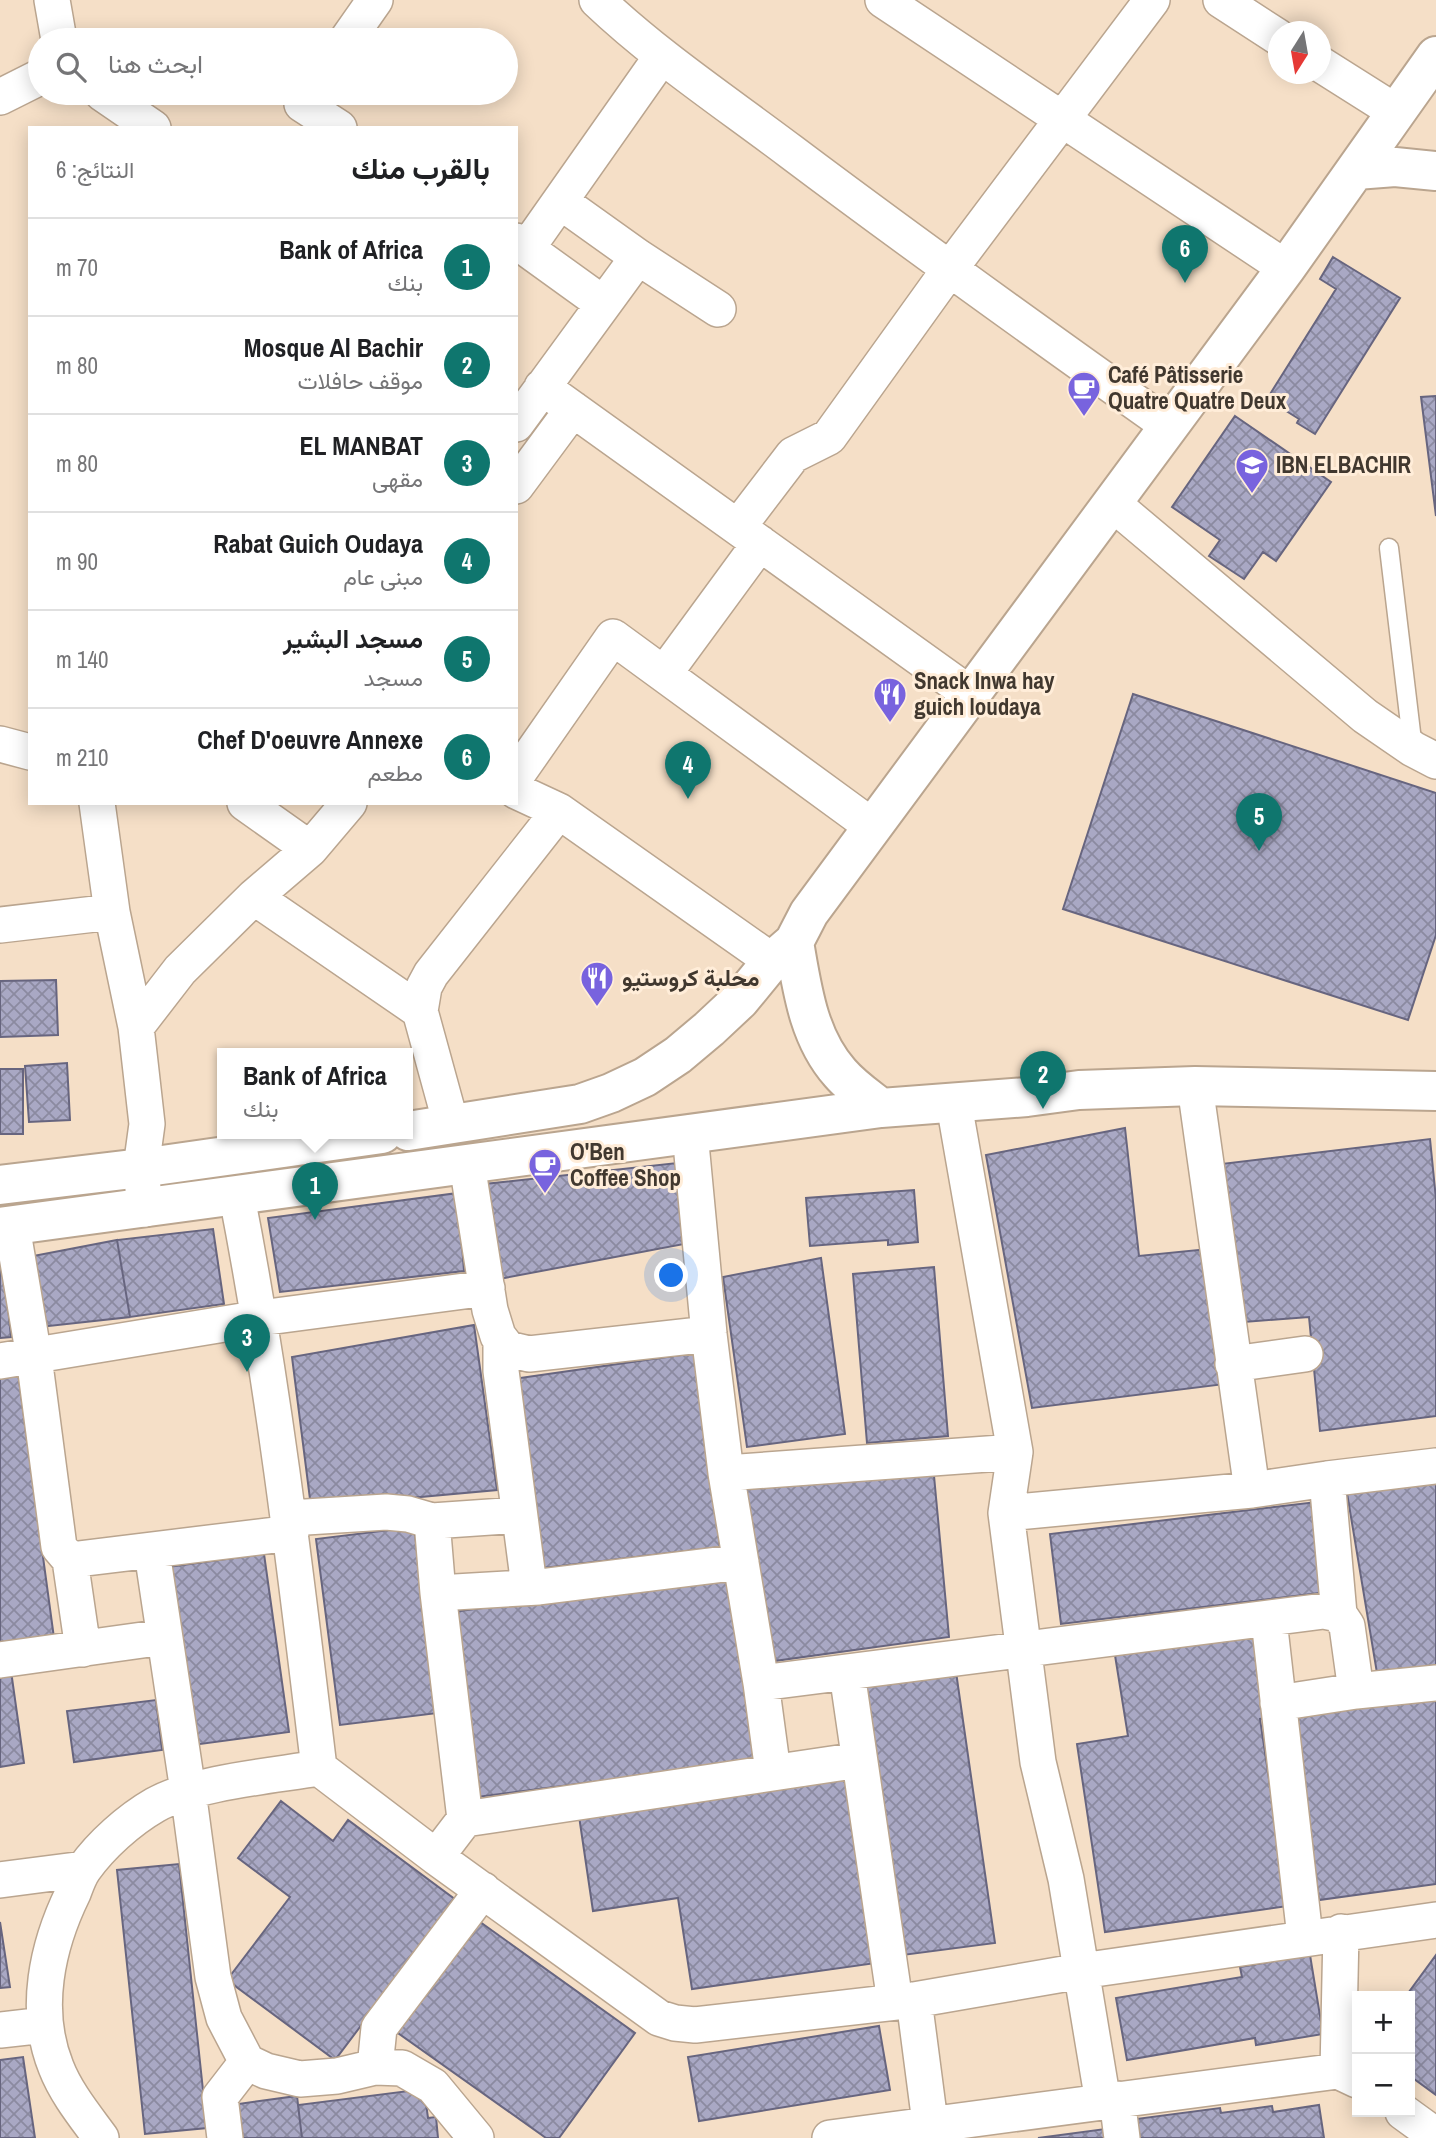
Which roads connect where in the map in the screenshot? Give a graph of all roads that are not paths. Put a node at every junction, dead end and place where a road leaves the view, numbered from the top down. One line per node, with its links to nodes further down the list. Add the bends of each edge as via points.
1 (52, 0): 7 (street)
2 (375, 0): 8 (street)
3 (597, 0): 10 (street)
4 (883, 0): 18 (street)
5 (1152, 0): 18 (street)
6 (1221, 0): 9 (street)
7 (57, 28)
8 (355, 28)
9 (1268, 30)
10 (663, 56): 23 (street); 27 (street)
11 (1436, 56): 17 (street)
12 (1331, 70): 17 (street)
13 (28, 83): 14 (street)
14 (0, 97)
15 (119, 105): 19 (street)
16 (299, 108): 20 (street)
17 (1396, 112): 21 (street)
18 (1063, 119): 26 (street); 27 (street)
19 (150, 126)
20 (335, 126)
21 (1356, 170): 22 (street); 26 (street)
22 (1436, 171)
23 (561, 202): 24 (street); 25 (street)
24 (522, 245): 28 (street)
25 (638, 257): 28 (street); 29 (street)
26 (1286, 268): 33 (street)
27 (950, 270): 33 (street); 37 (street, via 829,437 793,455)
28 (603, 303): 30 (street)
29 (718, 309)
30 (542, 387): 31 (street); 32 (street)
31 (573, 409): 34 (street); 37 (street)
32 (518, 421)
33 (1169, 426): 36 (street)
34 (528, 448): 35 (street)
35 (518, 480)
36 (1112, 503): 40 (street); 43 (street, via 1365,716)
37 (749, 535): 39 (street); 40 (street)
38 (1389, 548): 43 (lane)
39 (664, 674): 44 (street, via 612,637); 50 (street)
40 (970, 694): 50 (street)
41 (0, 744): 42 (street)
42 (28, 751)
43 (1424, 755)
44 (518, 773)
45 (518, 792): 49 (street)
46 (97, 805): 53 (street)
47 (248, 805): 51 (street)
48 (347, 805): 51 (street)
49 (559, 811): 55 (street); 56 (street, via 431,974)
50 (873, 827): 55 (street)
51 (310, 849): 52 (street)
52 (254, 897): 56 (street); 57 (street, via 180,970)
53 (113, 912): 54 (street); 57 (street)
54 (0, 925)
55 (783, 952): 63 (street, via 823,1049 839,1072); 64 (street, via 709,1029 645,1077 580,1104)
56 (420, 1011): 64 (street)
57 (136, 1027): 69 (street, via 147,1124)
58 (1436, 1076): 60 (street)
59 (1195, 1086): 60 (street); 62 (street, via 1079,1090); 80 (street)
60 (1389, 1090): 61 (street)
61 (1436, 1091)
62 (954, 1104): 63 (street); 81 (street)
63 (881, 1108): 66 (street)
64 (451, 1125): 65 (street)
65 (413, 1130)
66 (690, 1133): 68 (street); 76 (street)
67 (347, 1139): 69 (street)
68 (467, 1164): 71 (street); 74 (street)
69 (141, 1168): 70 (street); 72 (street)
70 (0, 1185)
71 (237, 1197): 72 (street); 75 (street)
72 (145, 1209): 73 (street)
73 (6, 1227): 79 (street)
74 (487, 1288): 75 (street); 77 (street)
75 (260, 1318): 79 (street); 89 (street)
76 (709, 1334): 77 (street, via 529,1354 508,1349); 83 (street)
77 (501, 1341): 87 (street)
78 (1305, 1354): 80 (street)
79 (17, 1359): 91 (street, via 59,1547)
80 (1233, 1364): 85 (street)
81 (1015, 1452): 83 (street); 86 (street)
82 (1436, 1466): 84 (street)
83 (726, 1473): 92 (street)
84 (1327, 1479): 85 (street); 95 (street)
85 (1252, 1490): 86 (street)
86 (1006, 1513): 98 (street)
87 (519, 1515): 88 (street); 93 (street)
88 (432, 1521): 89 (street, via 386,1512); 94 (street)
89 (290, 1526): 90 (street); 107 (street)
90 (152, 1552): 91 (street); 97 (street)
91 (70, 1560): 99 (street)
92 (741, 1562): 93 (street); 102 (street)
93 (528, 1586): 94 (street)
94 (438, 1593): 110 (street)
95 (1339, 1614): 96 (street, via 1324,1611); 104 (street, via 1347,1626)
96 (1269, 1620): 98 (street); 105 (street)
97 (164, 1637): 99 (street); 109 (street)
98 (1024, 1648): 101 (street); 118 (street, via 1038,1762)
99 (83, 1649): 100 (street)
100 (0, 1660)
101 (847, 1673): 102 (street); 106 (street)
102 (761, 1683): 108 (street)
103 (1436, 1683): 104 (street)
104 (1356, 1690): 105 (street)
105 (1278, 1703): 117 (street)
106 (859, 1760): 108 (street); 119 (street)
107 (319, 1768): 109 (street); 111 (street)
108 (772, 1772): 110 (street)
109 (188, 1791): 112 (street, via 155,1805 128,1824); 122 (street, via 213,1978 224,2018)
110 (465, 1819): 111 (street)
111 (436, 1857): 114 (street)
112 (84, 1869): 113 (street); 120 (street, via 46,1969)
113 (0, 1880)
114 (483, 1890): 119 (street, via 659,2018 675,2023 695,2025); 123 (street, via 379,2028)
115 (1436, 1920): 116 (street)
116 (1341, 1932): 117 (street); 124 (street)
117 (1305, 1937): 118 (street)
118 (1082, 1971): 119 (street); 125 (street)
119 (904, 2001): 127 (street)
120 (45, 2025): 121 (street); 129 (street, via 56,2067)
121 (0, 2030)
122 (247, 2062): 123 (street, via 300,2079); 130 (street, via 220,2097)
123 (375, 2067): 131 (street, via 402,2068 433,2086)
124 (1348, 2076): 125 (street)
125 (1110, 2100): 127 (street); 133 (street)
126 (1410, 2117): 128 (street)
127 (931, 2132): 132 (street)
128 (1436, 2136)
129 (102, 2138)
130 (225, 2138)
131 (476, 2138)
132 (830, 2138)
133 (1122, 2138)

